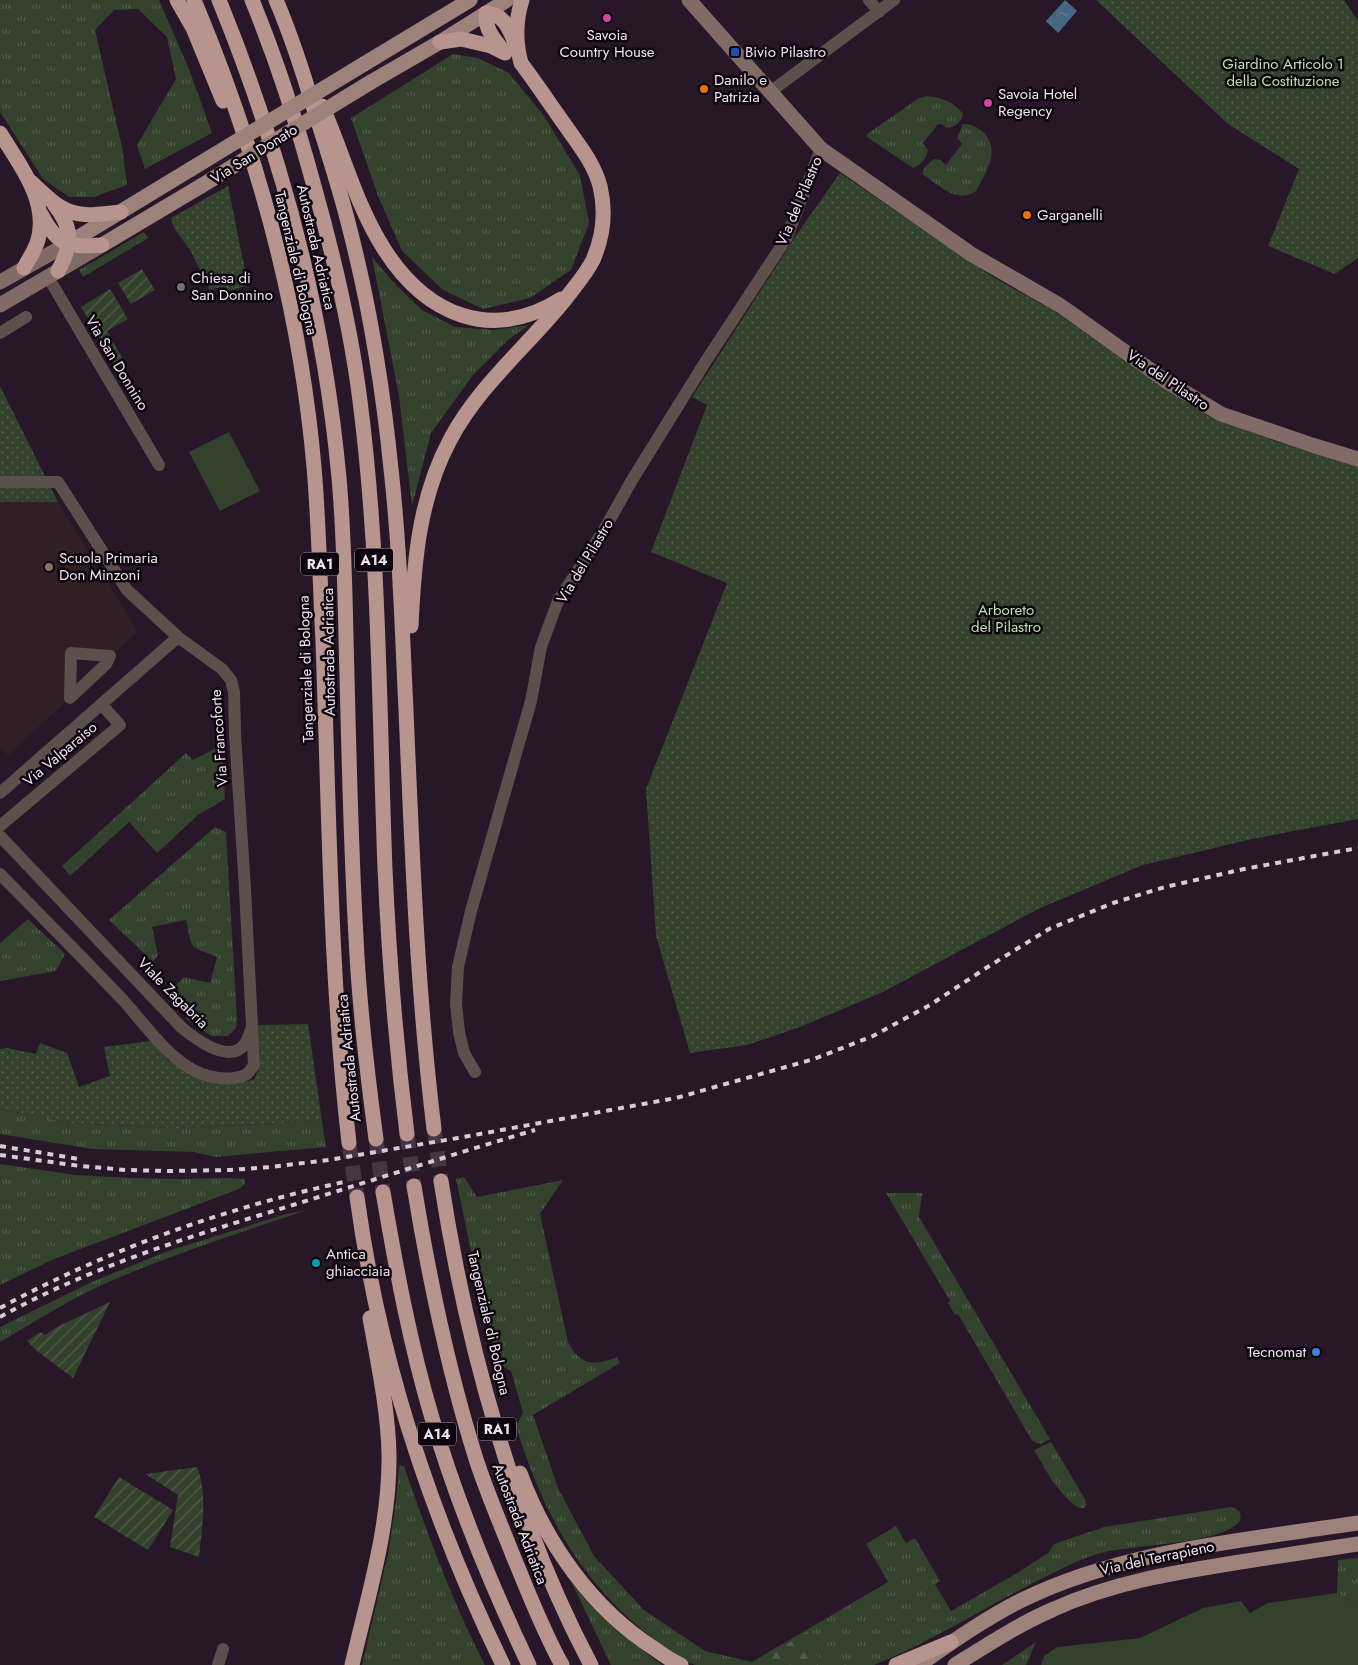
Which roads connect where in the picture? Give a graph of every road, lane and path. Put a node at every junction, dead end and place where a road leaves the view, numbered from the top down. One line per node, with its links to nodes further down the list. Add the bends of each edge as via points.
1 (177, 0): 21 (highway, via 193,28)
2 (194, 0): 21 (highway, Tangenziale di Bologna / RA1, via 236,109)
3 (219, 0): 48 (highway, Autostrada Adriatica / A14, via 277,159 320,338 329,398 339,476 345,565 356,937 366,1064)
4 (252, 0): 47 (highway, Autostrada Adriatica / A14, via 288,97 326,230 360,399 375,563 389,936)
5 (276, 0): 14 (highway)
6 (470, 0): 24 (main road, Via San Donato, bridge)
7 (507, 0): 12 (main road, Via San Donato)
8 (522, 0): 16 (highway)
9 (690, 0): 17 (street, Via del Pilastro)
10 (870, 0): 13 (street)
11 (894, 0): 13 (street)
12 (482, 6): 15 (main road, Via San Donato); 16 (highway, via 500,17 509,29)
13 (879, 12): 17 (street)
14 (290, 35): 30 (highway, via 375,232 399,270 418,289 454,313 489,320 510,320 528,315); 39 (highway, via 335,174 371,326 395,507)
15 (440, 42): 16 (highway, via 461,39); 26 (main road, Via San Donato, bridge)
16 (511, 50): 30 (highway, via 588,157 600,186 603,203 600,242 582,279)
17 (770, 92): 19 (street, Via del Pilastro)
18 (0, 133): 20 (highway)
19 (821, 149): 34 (street, Via del Pilastro, via 971,254 1061,306 1204,405 1230,417); 45 (street, Via del Pilastro, via 786,239 704,364 558,601 541,647 531,701 468,919 458,967 456,1004 459,1032 464,1053)
20 (30, 181): 22 (highway); 23 (highway)
21 (261, 189): 49 (highway, Tangenziale di Bologna / RA1, via 288,296 314,468 332,936)
22 (53, 203): 24 (highway, via 80,215); 25 (highway, via 65,220)
23 (40, 211): 25 (highway, via 54,236); 27 (highway, via 38,240)
24 (121, 212): 25 (main road, Via San Donato)
25 (69, 243): 26 (highway); 27 (street, Via San Donato); 28 (highway, via 64,260)
26 (102, 245): 28 (street, Via San Donato)
27 (24, 268): 29 (street, Via San Donato)
28 (53, 274): 31 (street, Via San Donato); 35 (street, Via San Donnino)
29 (0, 282)
30 (569, 294): 39 (highway, via 474,403 457,428 438,467 425,506 415,563)
31 (0, 305)
32 (26, 317): 33 (street)
33 (0, 333)
34 (1358, 459)
35 (159, 465)
36 (0, 482): 37 (street, Via Francoforte, via 58,482 127,590)
37 (178, 636): 38 (street, Via Valparaiso); 44 (street, Via Francoforte, via 222,669 231,680 234,692)
38 (102, 705): 40 (street, Via Valparaiso); 41 (street, Via Valparaiso, via 120,725)
39 (406, 713): 46 (highway, via 417,938)
40 (0, 793)
41 (0, 826)
42 (0, 836): 44 (street, Viale Zagabria, via 181,1027 198,1041 214,1050 233,1052 243,1047)
43 (0, 874): 44 (street, via 187,1067 220,1078 247,1074 254,1065)
44 (251, 1027)
45 (475, 1072)
46 (434, 1130)
47 (407, 1134)
48 (376, 1139)
49 (349, 1144)
50 (441, 1181): 53 (highway, Tangenziale di Bologna / RA1)
51 (414, 1186): 62 (highway, Autostrada Adriatica / A14, via 442,1330 476,1459 532,1603)
52 (383, 1192): 61 (highway, A14, via 396,1272 432,1418 484,1566)
53 (470, 1327): 63 (highway, Tangenziale di Bologna / RA1, via 521,1504 554,1589); 64 (highway, via 523,1481 544,1526 574,1574 612,1617)
54 (1358, 1523): 56 (main road, Via del Terrapieno, via 1181,1550 1114,1565 1023,1600)
55 (1358, 1544): 67 (main road, Via del Terrapieno, via 1152,1577 1098,1592 1039,1616)
56 (951, 1642): 65 (highway); 66 (main road, Via del Terrapieno)
57 (223, 1649): 58 (street)
58 (218, 1665)
59 (352, 1665): 60 (highway, via 386,1515 389,1456 388,1425 364,1281 357,1202 391,1366 426,1484 478,1614)
60 (503, 1665)
61 (529, 1665)
62 (562, 1665)
63 (591, 1665)
64 (681, 1665)
65 (896, 1665)
66 (919, 1665)
67 (955, 1665)

